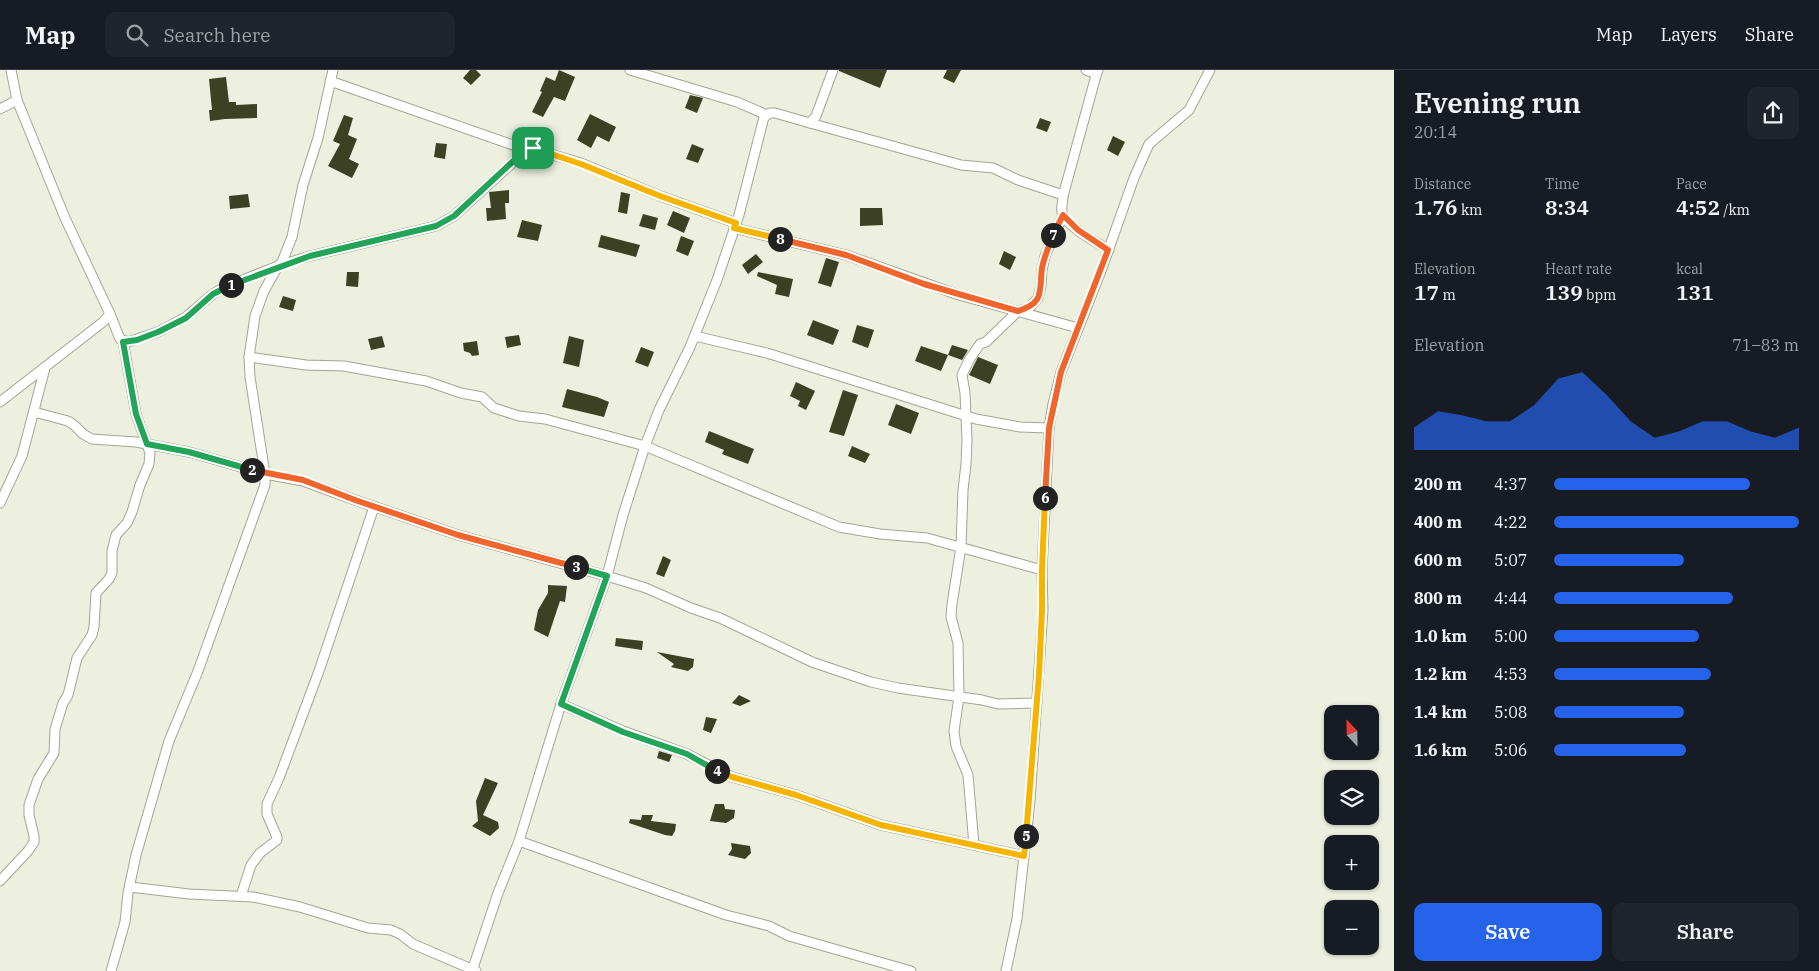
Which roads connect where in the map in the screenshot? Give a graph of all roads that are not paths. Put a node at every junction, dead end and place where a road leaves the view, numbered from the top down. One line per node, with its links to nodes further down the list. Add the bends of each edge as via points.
1 (11, 70): 9 (street)
2 (332, 70): 8 (street)
3 (630, 70): 11 (street, via 737,102)
4 (833, 70): 12 (street, via 816,116)
5 (1086, 70): 7 (street)
6 (1210, 70): 17 (street, via 1189,110 1149,144)
7 (1098, 71): 14 (street)
8 (330, 81): 13 (street); 18 (street, via 292,237)
9 (17, 100): 10 (street); 20 (street, via 65,218)
10 (0, 109)
11 (767, 115): 12 (street, via 774,113); 16 (street)
12 (810, 123): 14 (street, via 962,165 993,168)
13 (527, 150): 16 (street, via 538,149 581,164); 18 (street, via 454,216 436,226)
14 (1064, 196): 15 (street)
15 (1063, 215): 17 (street, via 1078,230); 19 (street, via 1045,256 1038,298 1029,308)
16 (735, 225): 19 (street, via 846,255 924,284); 22 (street)
17 (1108, 250): 21 (street)
18 (278, 266): 23 (street, via 213,294 186,318 158,332); 24 (street, via 255,316)
19 (1018, 311): 21 (street); 28 (street, via 980,344 969,360 962,375)
20 (110, 314): 23 (street); 25 (street)
21 (1078, 328): 29 (street, via 1061,372)
22 (695, 336): 28 (street, via 767,354); 31 (street)
23 (123, 342): 30 (street, via 136,414)
24 (249, 357): 31 (street, via 306,365 344,366 426,381 482,398 494,408 518,416 545,419); 32 (street)
25 (45, 368): 26 (street); 27 (street)
26 (0, 402)
27 (34, 412): 30 (street, via 68,421 92,439); 33 (street, via 22,456)
28 (966, 416): 29 (street, via 1020,427); 35 (street)
29 (1049, 428): 36 (street)
30 (147, 444): 32 (street, via 189,452); 44 (street, via 150,453 147,469 127,523 116,535 112,573 96,593 92,635 77,658 55,729 54,753 38,779 29,805 34,842)
31 (645, 446): 35 (street, via 840,527 927,538); 37 (street)
32 (265, 474): 34 (street, via 303,480); 45 (street, via 265,485 255,516 169,741)
33 (0, 503)
34 (374, 507): 37 (street, via 458,535); 46 (street, via 319,671 267,804 276,840 251,865)
35 (961, 547): 36 (street); 38 (street, via 952,610 958,643)
36 (1042, 570): 39 (street)
37 (607, 576): 38 (street, via 720,618 829,669 898,688); 40 (street)
38 (959, 697): 39 (street, via 1006,705); 42 (street, via 954,731 956,746 968,775)
39 (1037, 703): 43 (street)
40 (561, 704): 41 (street); 42 (street, via 623,732 687,754 732,777 881,825)
41 (519, 841): 47 (street, via 498,893); 49 (street, via 726,915 769,926 789,936)
42 (974, 845): 43 (street)
43 (1024, 856): 50 (street, via 1017,920)
44 (0, 880)
45 (130, 887): 46 (street); 48 (street, via 125,922)
46 (241, 896): 47 (street, via 300,907 368,928 391,930 413,944)
47 (474, 970)
48 (111, 971)
49 (911, 971)
50 (1006, 971)

